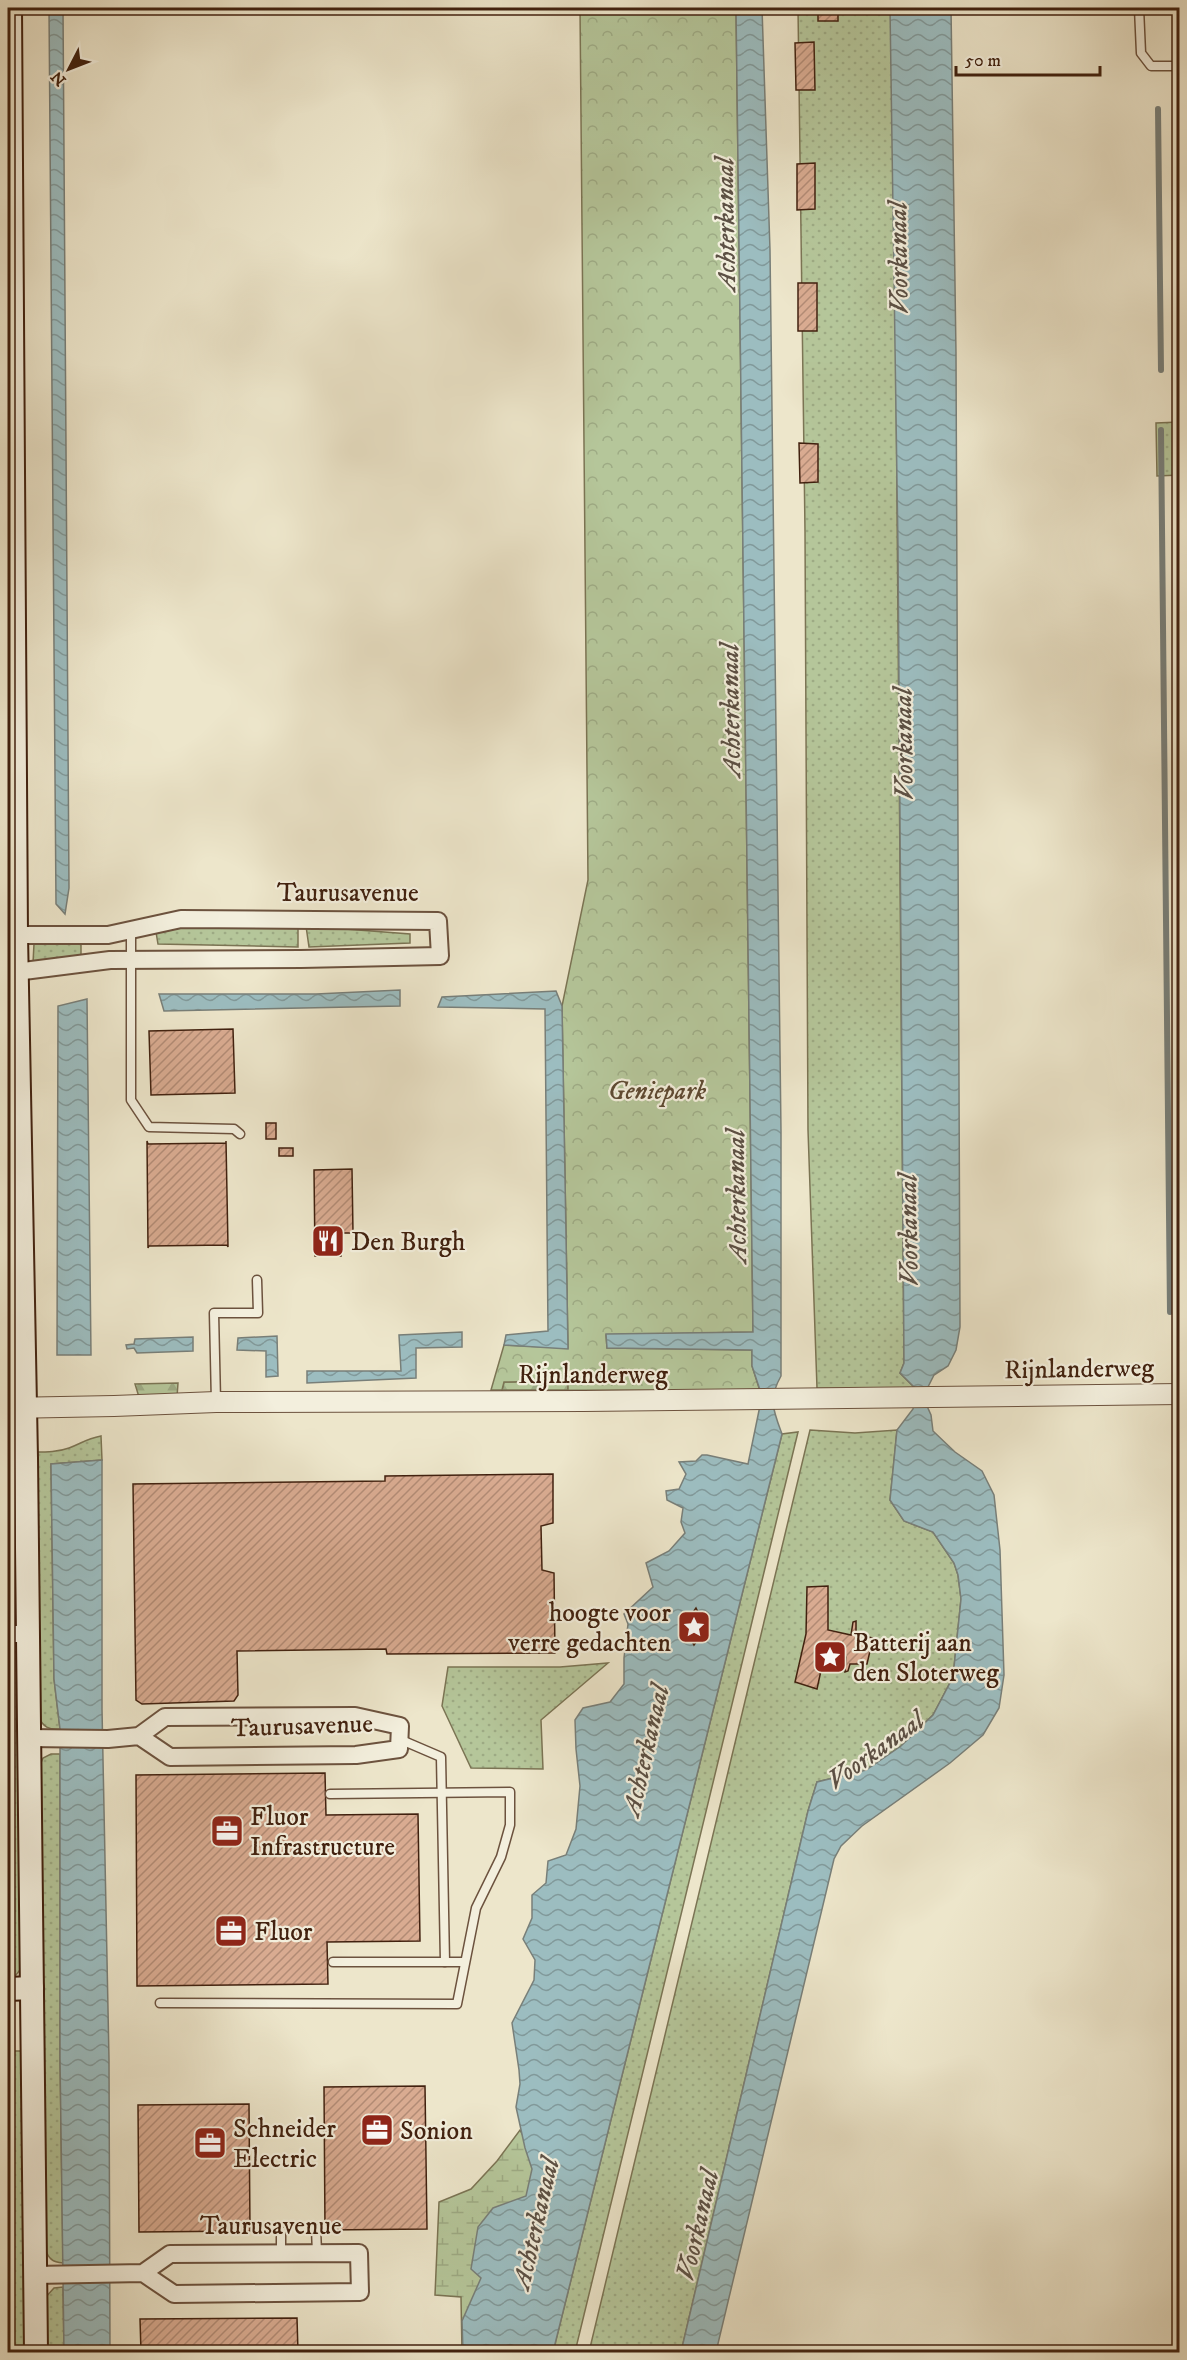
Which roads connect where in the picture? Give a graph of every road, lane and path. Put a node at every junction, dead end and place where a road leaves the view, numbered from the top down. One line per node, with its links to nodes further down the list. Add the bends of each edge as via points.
1 (10, 8): 5 (main road)
2 (1139, 8): 3 (lane, via 1141,53 1151,66)
3 (1179, 66)
4 (131, 930): 5 (street, Taurusavenue, via 108,934); 6 (lane); 6 (street, Taurusavenue, via 181,919 438,921 440,956)
5 (12, 935): 7 (main road)
6 (130, 960): 7 (street, Taurusavenue); 8 (lane, via 131,1100 149,1126 234,1129)
7 (12, 973): 12 (main road)
8 (240, 1134)
9 (257, 1280): 11 (lane, via 258,1313 214,1313)
10 (1179, 1394): 11 (street, Rijnlanderweg)
11 (216, 1402): 12 (street, Rijnlanderweg)
12 (16, 1407): 13 (main road)
13 (18, 1634): 15 (main road)
14 (139, 1736): 15 (street); 16 (street, Taurusavenue, via 170,1757 356,1755 399,1749); 16 (street, Taurusavenue, via 165,1717 355,1716 400,1726)
15 (29, 1738): 22 (main road)
16 (399, 1739): 17 (lane, via 441,1757)
17 (442, 1793): 18 (lane); 20 (lane); 21 (lane, via 510,1792 510,1826 501,1857 477,1908)
18 (330, 1794)
19 (333, 1962): 20 (lane)
20 (445, 1962): 21 (lane)
21 (464, 1962): 24 (lane, via 457,2004)
22 (32, 1988): 23 (main road); 30 (main road)
23 (8, 1989)
24 (160, 2003)
25 (316, 2229): 28 (lane)
26 (281, 2231): 27 (lane)
27 (281, 2253): 28 (street, Taurusavenue); 29 (street, Taurusavenue, via 170,2254)
28 (317, 2253): 29 (street, Taurusavenue, via 359,2253 360,2292 174,2294)
29 (143, 2273): 30 (street)
30 (35, 2275): 31 (main road)
31 (36, 2352)

